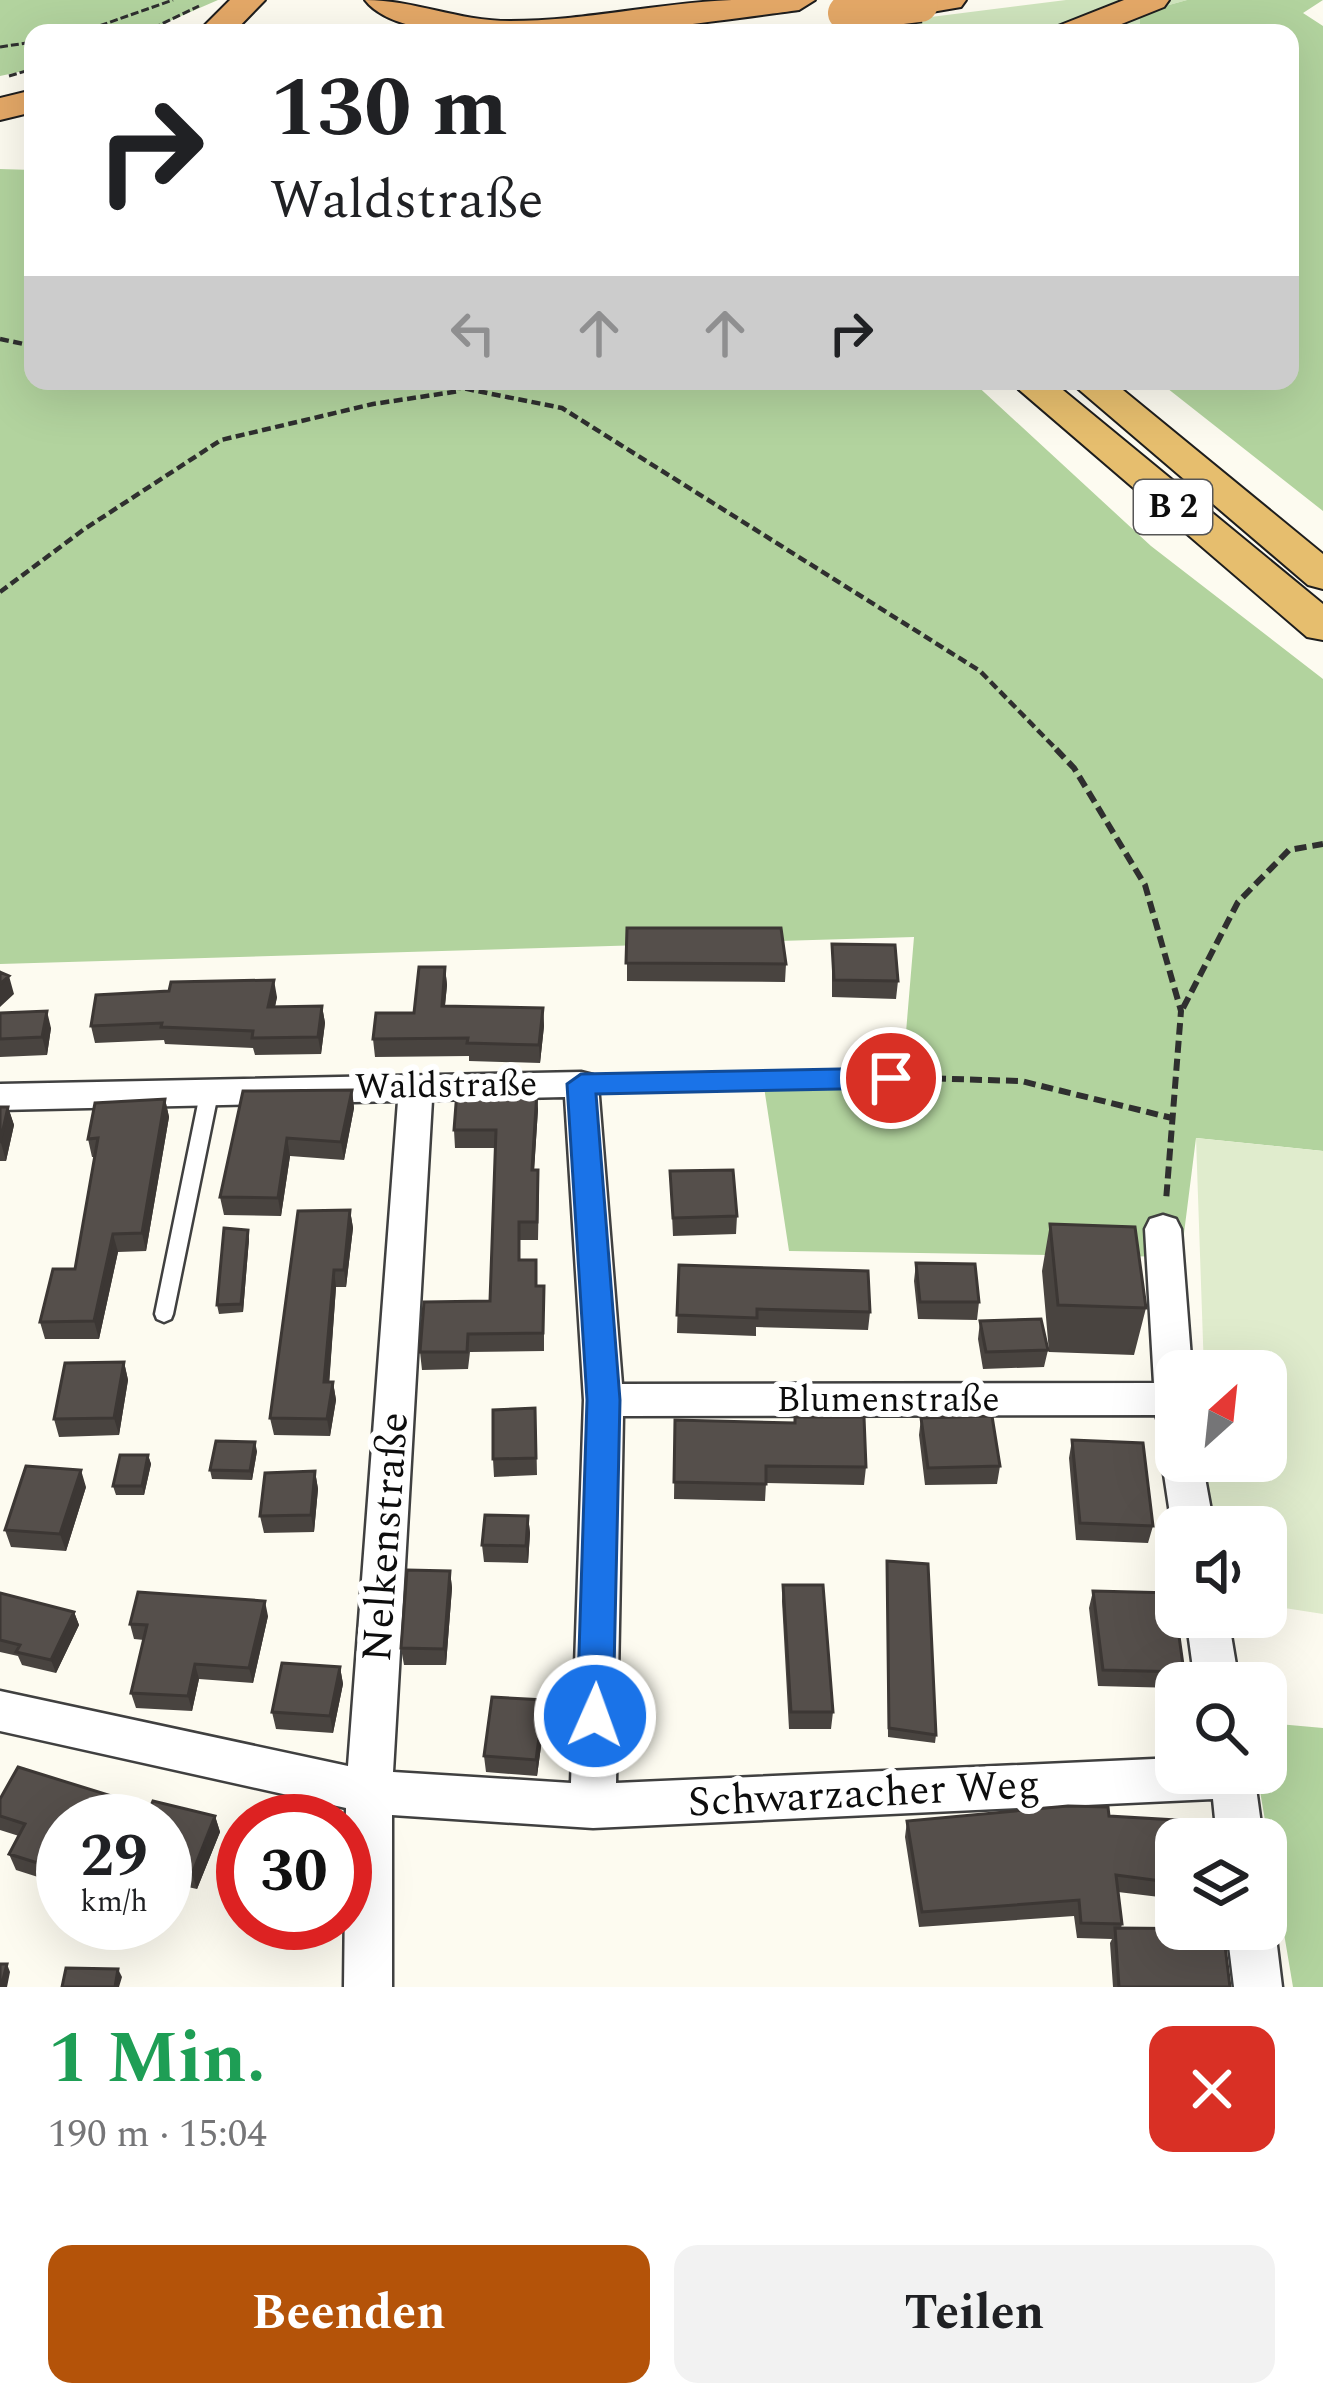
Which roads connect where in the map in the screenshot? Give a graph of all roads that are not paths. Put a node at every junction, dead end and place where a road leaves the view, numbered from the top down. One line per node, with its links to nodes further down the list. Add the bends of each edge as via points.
1 (249, 0): 8 (highway)
2 (381, 0): 9 (highway)
3 (799, 0): 7 (highway)
4 (1154, 0): 13 (highway)
5 (856, 7): 6 (highway, bridge); 12 (highway)
6 (916, 9)
7 (642, 22): 10 (highway); 11 (highway)
8 (224, 24)
9 (448, 24)
10 (623, 24)
11 (628, 24)
12 (754, 24)
13 (1093, 24)
14 (1039, 390): 17 (highway, B 2)
15 (1099, 390): 16 (highway, B 2)
16 (1323, 576)
17 (1323, 627)
18 (891, 1078): 19 (lane, Waldstraße)
19 (581, 1084): 20 (street, Waldstraße); 26 (street)
20 (416, 1088): 21 (street, Waldstraße); 30 (street, Nelkenstraße)
21 (210, 1090): 22 (street, Waldstraße); 24 (lane)
22 (0, 1097)
23 (1163, 1229): 25 (street)
24 (164, 1314)
25 (1170, 1350)
26 (604, 1400): 27 (street, Blumenstraße); 31 (street)
27 (1155, 1411)
28 (0, 1711): 30 (street, Schwarzacher Weg)
29 (1155, 1779): 31 (street, Schwarzacher Weg)
30 (369, 1792): 31 (street, Schwarzacher Weg); 33 (street, Nelkenstraße)
31 (593, 1806)
32 (1254, 1950): 34 (street)
33 (368, 1987)
34 (1258, 1987)

